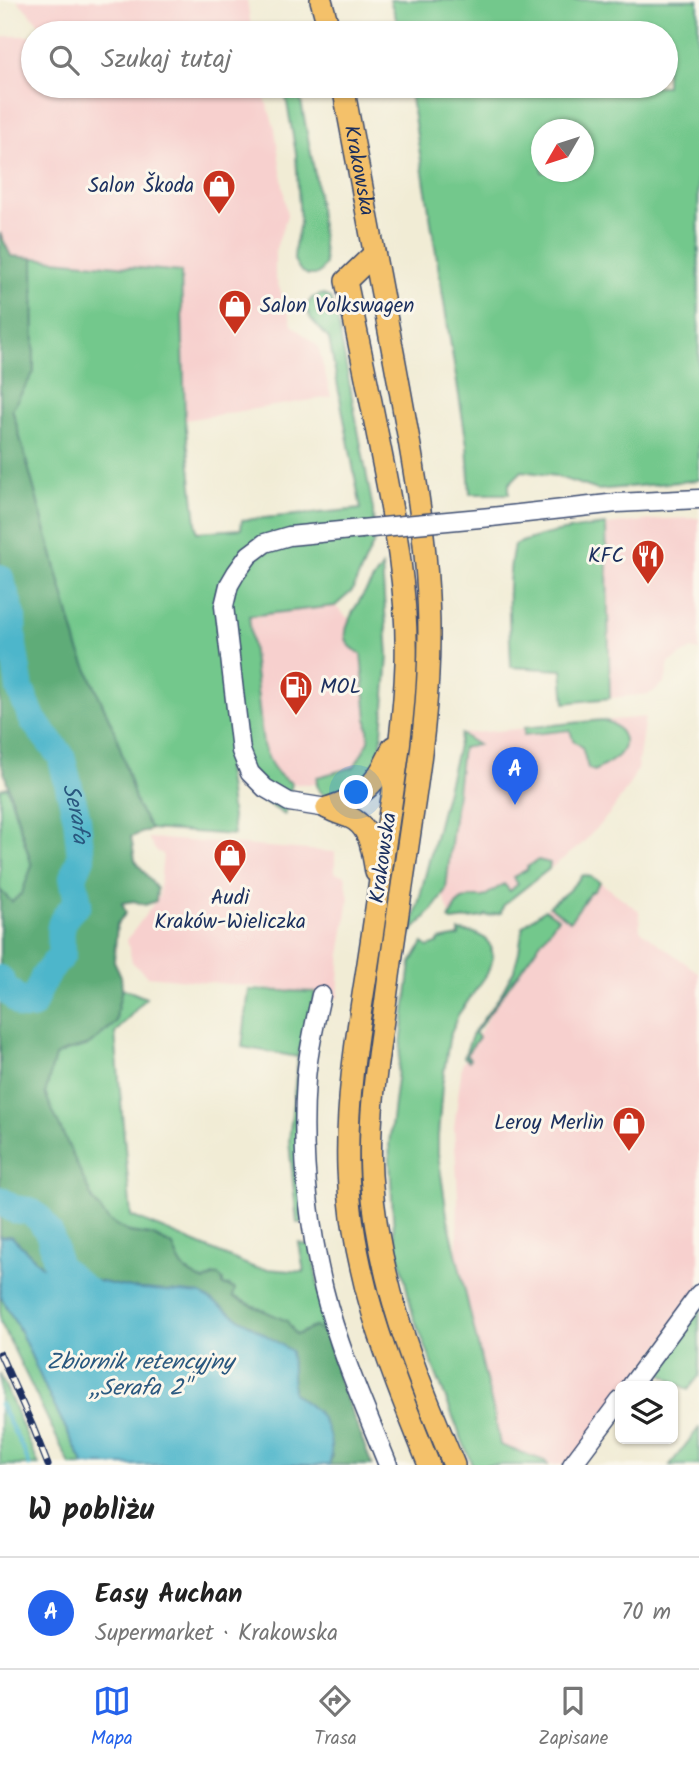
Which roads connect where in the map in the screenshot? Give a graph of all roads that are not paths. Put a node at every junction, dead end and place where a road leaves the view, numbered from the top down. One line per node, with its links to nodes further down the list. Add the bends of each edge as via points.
1 (321, 0): 2 (main road)
2 (327, 21)
3 (344, 98): 4 (main road, Krakowska)
4 (374, 254): 6 (main road, Krakowska, via 346,281 399,557 406,660); 15 (main road, Krakowska, via 418,489 429,579 429,633 418,776 373,1090 371,1172 378,1240 394,1308)
5 (699, 499): 7 (street, bridge, via 289,536 265,543 249,555 229,585 224,606 241,751 250,773 265,788 289,802)
6 (402, 726): 7 (main road, via 377,777 360,795); 8 (main road, Krakowska)
7 (327, 808): 8 (main road, via 350,817 368,834)
8 (379, 886): 14 (main road, Krakowska, via 352,1082 349,1182 357,1252 374,1323)
9 (321, 995): 13 (street, via 306,1078 304,1144 312,1235 345,1354)
10 (699, 1294): 11 (street)
11 (635, 1381)
12 (615, 1408): 16 (street)
13 (388, 1465)
14 (429, 1465)
15 (454, 1465)
16 (572, 1465)

